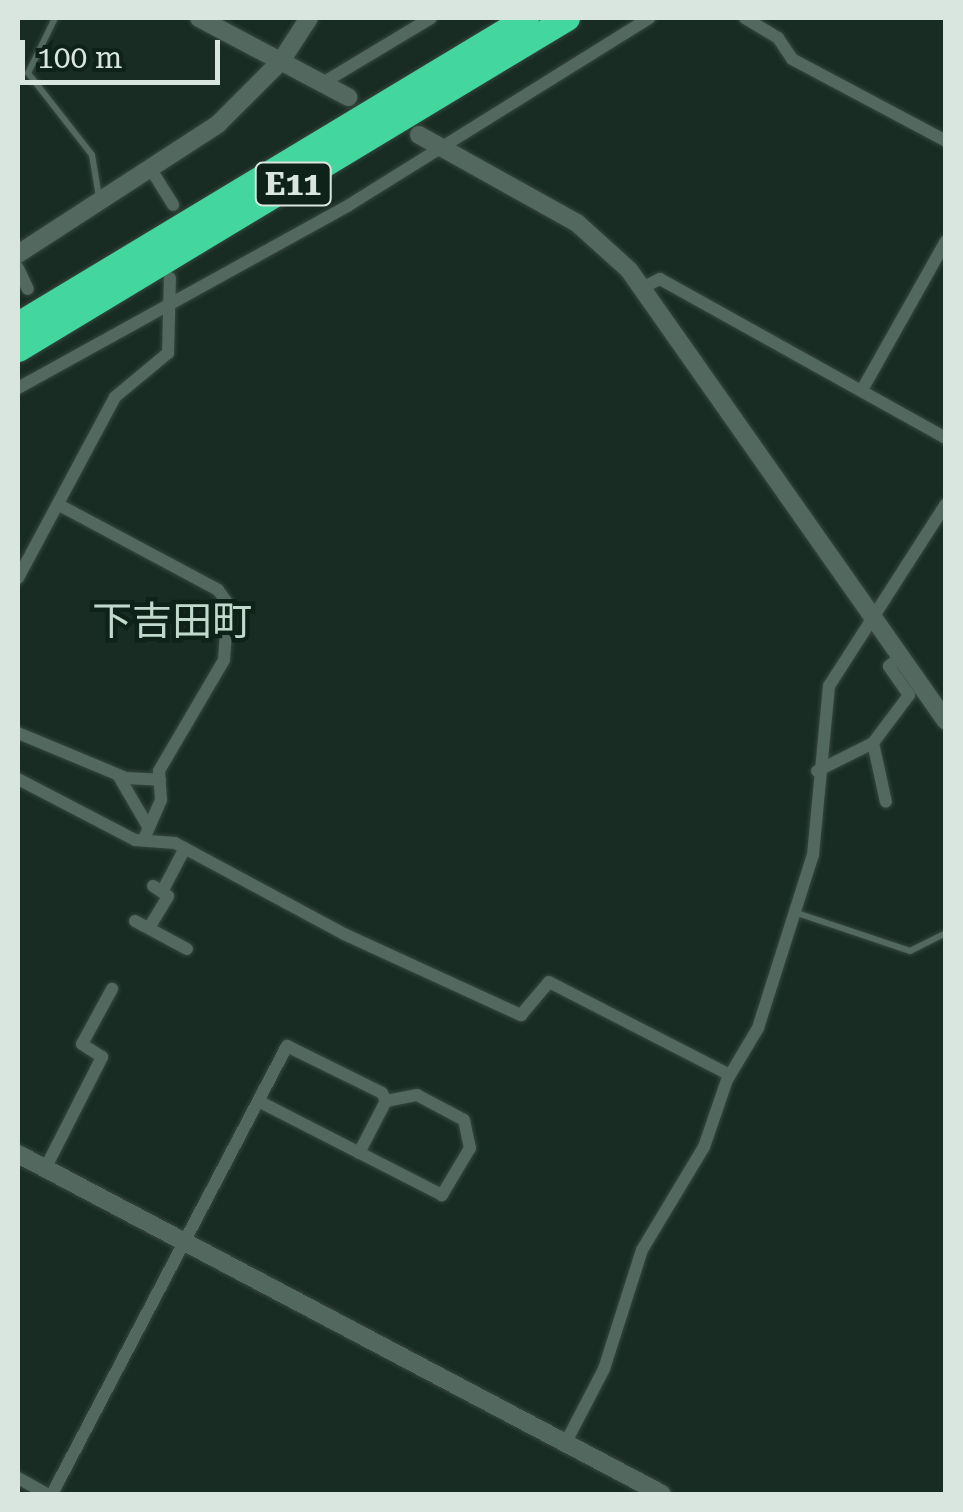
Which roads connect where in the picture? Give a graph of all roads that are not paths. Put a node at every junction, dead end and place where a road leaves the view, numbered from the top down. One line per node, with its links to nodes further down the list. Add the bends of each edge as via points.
1 (54, 18): 16 (lane, via 28,73 92,155)
2 (199, 18): 9 (street)
3 (309, 18): 9 (street)
4 (431, 18): 10 (street)
5 (526, 18): 25 (highway, E11)
6 (567, 18): 27 (highway, E11)
7 (649, 18): 14 (street)
8 (745, 18): 13 (street, via 778,38 792,58)
9 (281, 61): 10 (street); 15 (street, via 218,124)
10 (322, 84): 11 (street)
11 (348, 97)
12 (419, 135): 14 (street)
13 (946, 141)
14 (441, 148): 22 (street, via 576,223); 24 (street)
15 (152, 171): 16 (street); 17 (street)
16 (100, 203): 19 (street)
17 (173, 206)
18 (946, 241): 30 (street)
19 (18, 254)
20 (18, 268): 23 (street)
21 (170, 278): 24 (street)
22 (644, 287): 30 (street, via 660,279); 35 (street)
23 (28, 288)
24 (173, 301): 28 (street); 33 (street, via 168,353 114,397)
25 (18, 324)
26 (51, 336): 28 (street)
27 (18, 349)
28 (63, 362): 29 (street)
29 (18, 388)
30 (862, 390): 31 (street)
31 (946, 438)
32 (946, 504): 35 (street)
33 (61, 506): 34 (street); 43 (street, via 218,590 228,604 224,660 206,681)
34 (18, 578)
35 (873, 617): 36 (street); 40 (street, via 829,686)
36 (901, 658): 37 (street); 39 (street, via 889,666 908,695)
37 (946, 721)
38 (18, 732): 41 (street)
39 (873, 743): 40 (street); 44 (street)
40 (817, 771): 47 (street, via 813,855)
41 (118, 776): 43 (street); 45 (street)
42 (18, 780): 45 (street)
43 (160, 780): 45 (street, via 161,800)
44 (886, 802)
45 (146, 833): 46 (street)
46 (185, 848): 49 (street, via 158,888 168,896); 53 (street, via 344,934 522,1015 549,982)
47 (796, 913): 50 (lane, via 910,951); 53 (street, via 758,1028)
48 (135, 921): 49 (street)
49 (149, 928): 51 (street)
50 (946, 933)
51 (188, 949)
52 (112, 989): 58 (street, via 82,1044 102,1056)
53 (730, 1075): 60 (street, via 704,1146 642,1250 604,1369)
54 (386, 1101): 55 (street, via 382,1092 293,1045 279,1057); 56 (street); 56 (street, via 417,1095 464,1120 472,1136 464,1164 442,1194)
55 (260, 1102): 56 (street); 59 (street)
56 (359, 1153)
57 (18, 1154): 58 (street)
58 (45, 1169): 59 (street)
59 (181, 1242): 60 (street); 62 (street)
60 (565, 1444): 63 (street)
61 (18, 1478): 62 (street)
62 (50, 1494)
63 (662, 1494)

